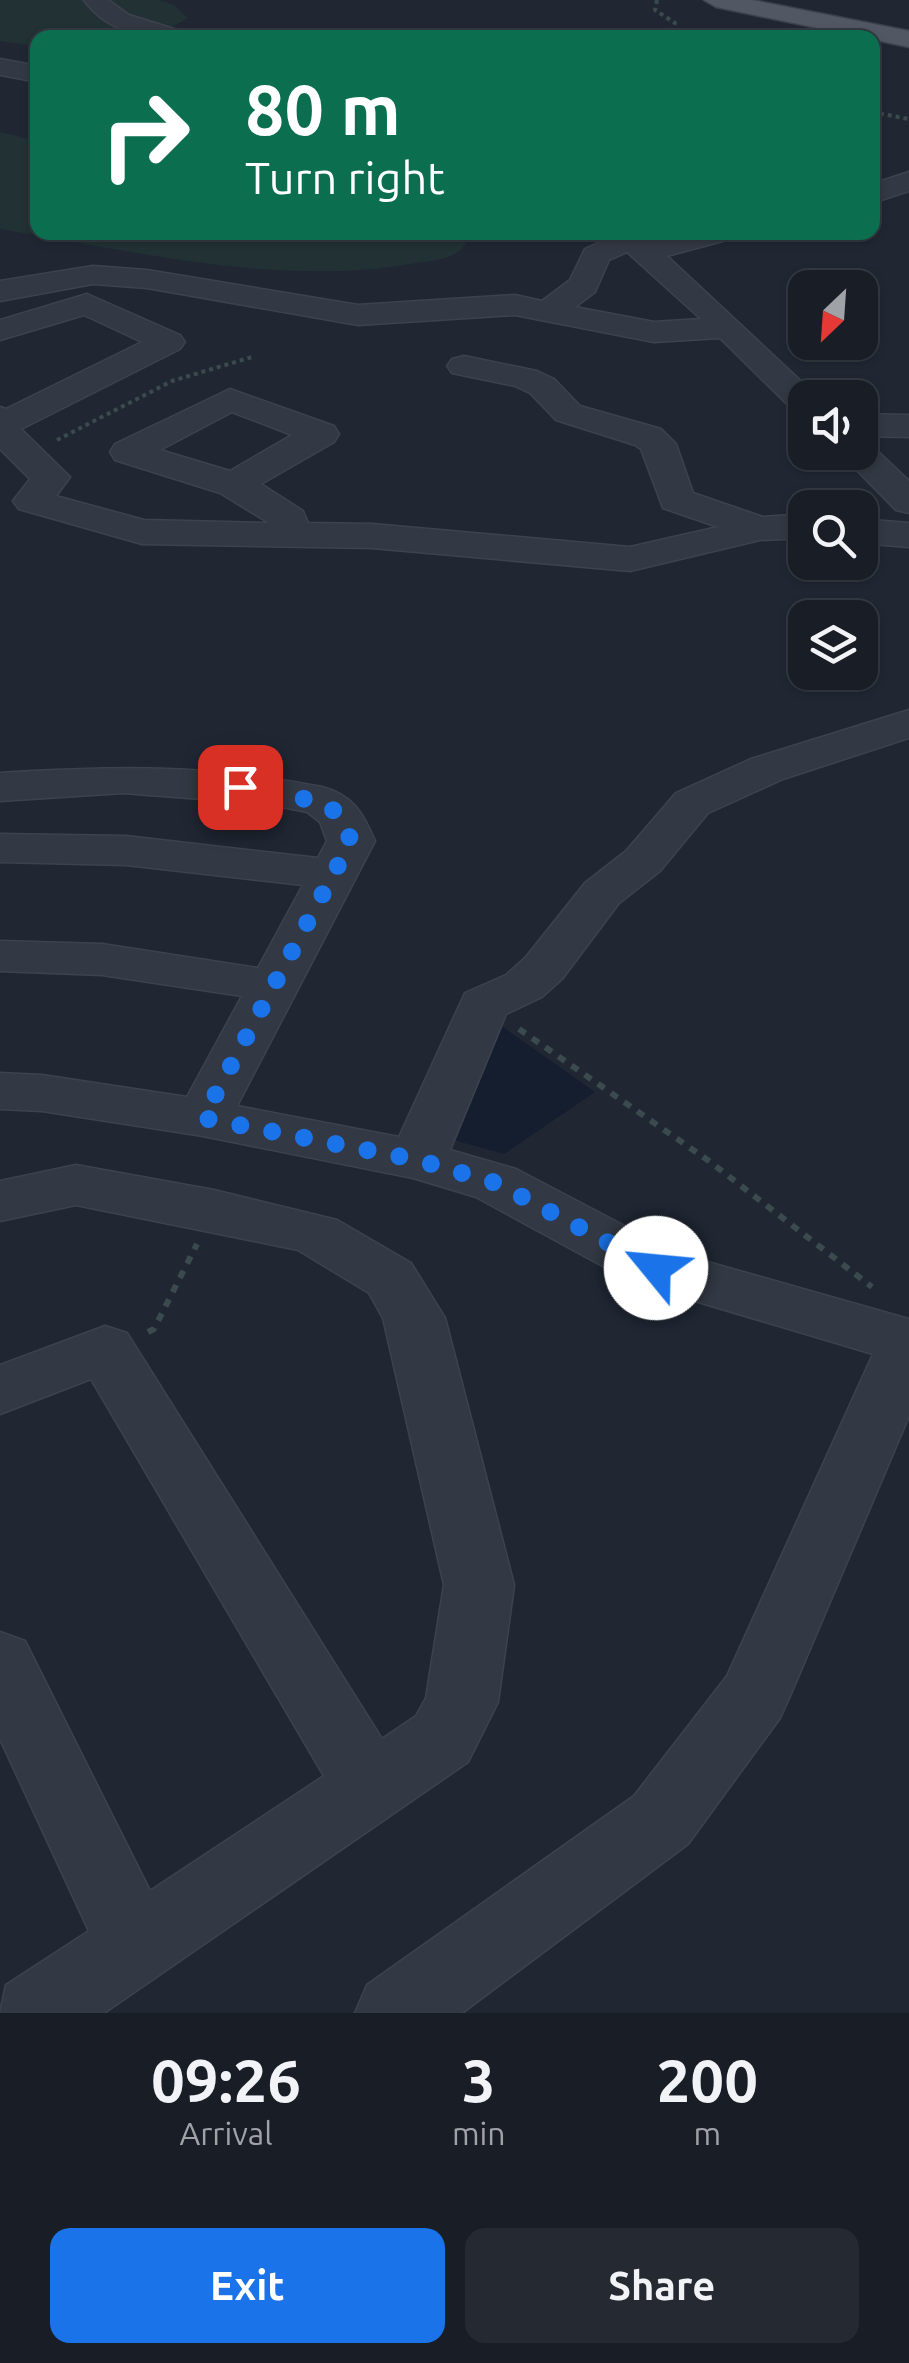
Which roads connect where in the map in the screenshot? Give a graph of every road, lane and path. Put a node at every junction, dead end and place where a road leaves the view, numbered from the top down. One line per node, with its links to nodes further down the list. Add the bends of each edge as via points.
1 (96, 0): 4 (street, via 127,23)
2 (657, 0): 5 (path, via 655,10 675,23)
3 (716, 0): 6 (main road)
4 (151, 30)
5 (672, 30)
6 (861, 30)
7 (880, 34): 8 (main road)
8 (909, 40)
9 (0, 66): 10 (street)
10 (30, 72)
11 (880, 114): 12 (path)
12 (909, 120)
13 (695, 240): 14 (street, via 674,246)
14 (634, 241): 16 (street, via 596,255 584,285); 18 (street)
15 (0, 292): 16 (street, via 94,275 358,315 481,304); 17 (street)
16 (550, 310): 18 (street, via 654,332)
17 (45, 317): 19 (street); 25 (street, via 86,304 168,342 75,373)
18 (725, 328): 22 (street)
19 (10, 338)
20 (252, 357): 25 (path, via 172,381 57,440)
21 (464, 366): 30 (street, via 525,378 568,413 648,437 658,444 676,500)
22 (788, 387)
23 (878, 425): 24 (street)
24 (909, 426)
25 (8, 429): 32 (street, via 35,467 51,477 32,502 142,532)
26 (876, 470): 28 (street)
27 (234, 484): 32 (street, via 289,519)
28 (909, 502)
29 (788, 527): 30 (street)
30 (757, 528): 32 (street, via 660,557 630,559)
31 (878, 532): 33 (street)
32 (288, 533)
33 (909, 535)
34 (909, 723): 40 (street, via 767,769 692,804 643,860 602,892 544,968 524,986)
35 (0, 787): 37 (street, via 186,781 322,802 341,816 351,841)
36 (0, 848): 37 (street, via 182,852)
37 (332, 875): 39 (street)
38 (0, 956): 39 (street, via 132,960)
39 (271, 986): 42 (street)
40 (484, 1004): 43 (street); 46 (path, via 708,1162)
41 (0, 1091): 42 (street)
42 (203, 1118): 43 (street)
43 (418, 1160): 46 (street, via 496,1183 656,1268)
44 (0, 1201): 45 (street, via 76,1185)
45 (214, 1210): 47 (path, via 154,1329); 50 (street, via 316,1234 357,1256 390,1278 414,1318 480,1585 456,1714 442,1739)
46 (901, 1328): 53 (street, via 754,1696 661,1820)
47 (105, 1349): 48 (street); 50 (street)
48 (0, 1390)
49 (0, 1662): 51 (street)
50 (371, 1787): 51 (street)
51 (135, 1944): 52 (street)
52 (35, 2013)
53 (396, 2013)

